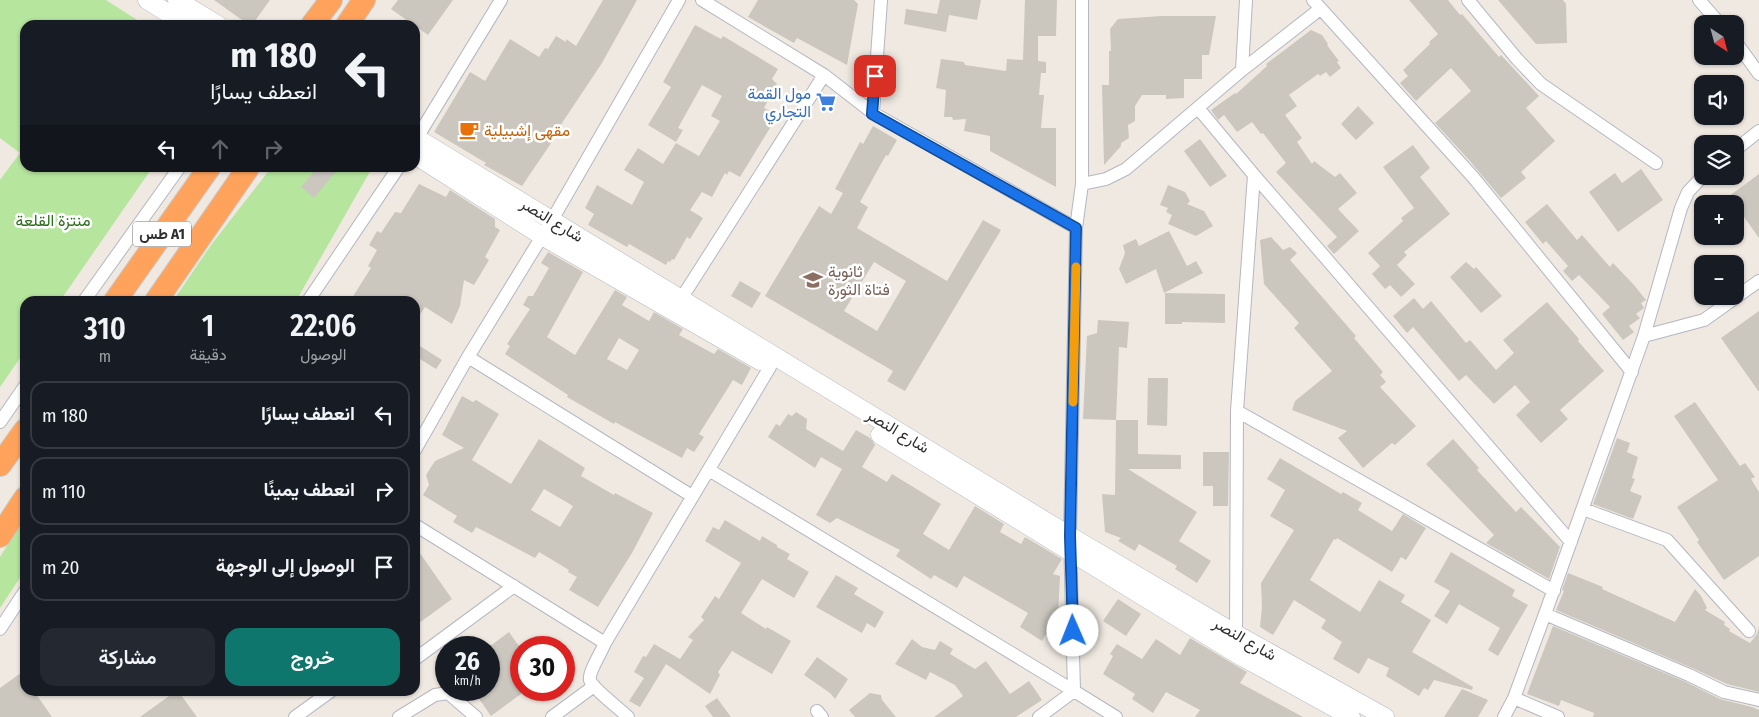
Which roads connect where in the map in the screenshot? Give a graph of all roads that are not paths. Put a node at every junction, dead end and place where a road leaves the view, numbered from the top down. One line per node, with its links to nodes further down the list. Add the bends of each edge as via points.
1 (147, 0): 15 (street)
2 (331, 0): 17 (highway)
3 (364, 0): 18 (highway)
4 (501, 0): 26 (street)
5 (679, 0): 38 (street)
6 (702, 0): 22 (street)
7 (881, 0): 24 (street)
8 (1082, 0): 36 (street)
9 (1246, 0): 20 (street)
10 (1468, 0): 30 (street, via 1541,84)
11 (1699, 0): 14 (street)
12 (185, 2): 16 (street)
13 (1316, 4): 20 (street); 50 (street, via 1473,177)
14 (1712, 15)
15 (179, 20)
16 (211, 20)
17 (316, 20)
18 (350, 20)
19 (1744, 53): 21 (street)
20 (1242, 70): 23 (street)
21 (1759, 74)
22 (824, 75): 24 (street); 46 (street)
23 (1198, 108): 35 (street); 36 (street, via 1126,168 1106,179)
24 (872, 114): 39 (street)
25 (1759, 131): 27 (street)
26 (420, 136)
27 (1744, 143)
28 (420, 145): 38 (street, شارع النصر)
29 (420, 146): 40 (street, شارع النصر)
30 (1656, 163)
31 (176, 172): 42 (street)
32 (206, 172): 43 (highway, طس A1)
33 (245, 172): 44 (highway, طس A1)
34 (395, 172): 45 (street)
35 (1254, 175): 52 (street); 63 (street)
36 (1082, 184): 39 (street)
37 (1695, 185): 47 (street, via 1680,208)
38 (552, 220): 40 (street); 46 (street, شارع النصر)
39 (1076, 228): 64 (street)
40 (542, 236): 48 (street); 49 (street, شارع النصر)
41 (1759, 281): 47 (street, via 1704,320)
42 (88, 296)
43 (119, 296)
44 (159, 296)
45 (311, 296)
46 (681, 299): 64 (street, شارع النصر)
47 (1644, 336): 50 (street)
48 (468, 357): 55 (street); 58 (street)
49 (770, 366): 57 (street); 64 (street, شارع النصر)
50 (1632, 372): 60 (street)
51 (20, 393): 53 (street)
52 (1237, 411): 66 (street); 71 (street)
53 (0, 422)
54 (20, 437): 56 (highway)
55 (420, 441)
56 (0, 466)
57 (709, 470): 58 (street); 75 (street)
58 (692, 496): 72 (street)
59 (20, 506): 62 (highway)
60 (1583, 509): 63 (street); 70 (street, via 1667,540)
61 (420, 528): 65 (street)
62 (0, 536)
63 (1571, 542): 66 (street)
64 (1071, 544): 71 (street, شارع النصر); 75 (street); 86 (street, شارع النصر, via 1236,654)
65 (514, 586): 72 (street); 73 (street)
66 (1554, 591): 68 (street)
67 (20, 599): 69 (street)
68 (1545, 614): 77 (street); 78 (street, via 1724,692)
69 (0, 629)
70 (1750, 630)
71 (1236, 634): 87 (street, شارع النصر)
72 (605, 643): 74 (street, via 590,674)
73 (420, 655)
74 (594, 686): 82 (street); 83 (street)
75 (1074, 691): 84 (street); 85 (street)
76 (324, 696): 79 (street)
77 (1514, 698): 88 (street); 89 (street)
78 (1759, 700)
79 (295, 717)
80 (399, 717): 81 (street, via 435,695 448,693)
81 (476, 717)
82 (552, 717)
83 (628, 717)
84 (1039, 717)
85 (1116, 717)
86 (1350, 717)
87 (1385, 717)
88 (1504, 717)
89 (1558, 717)

